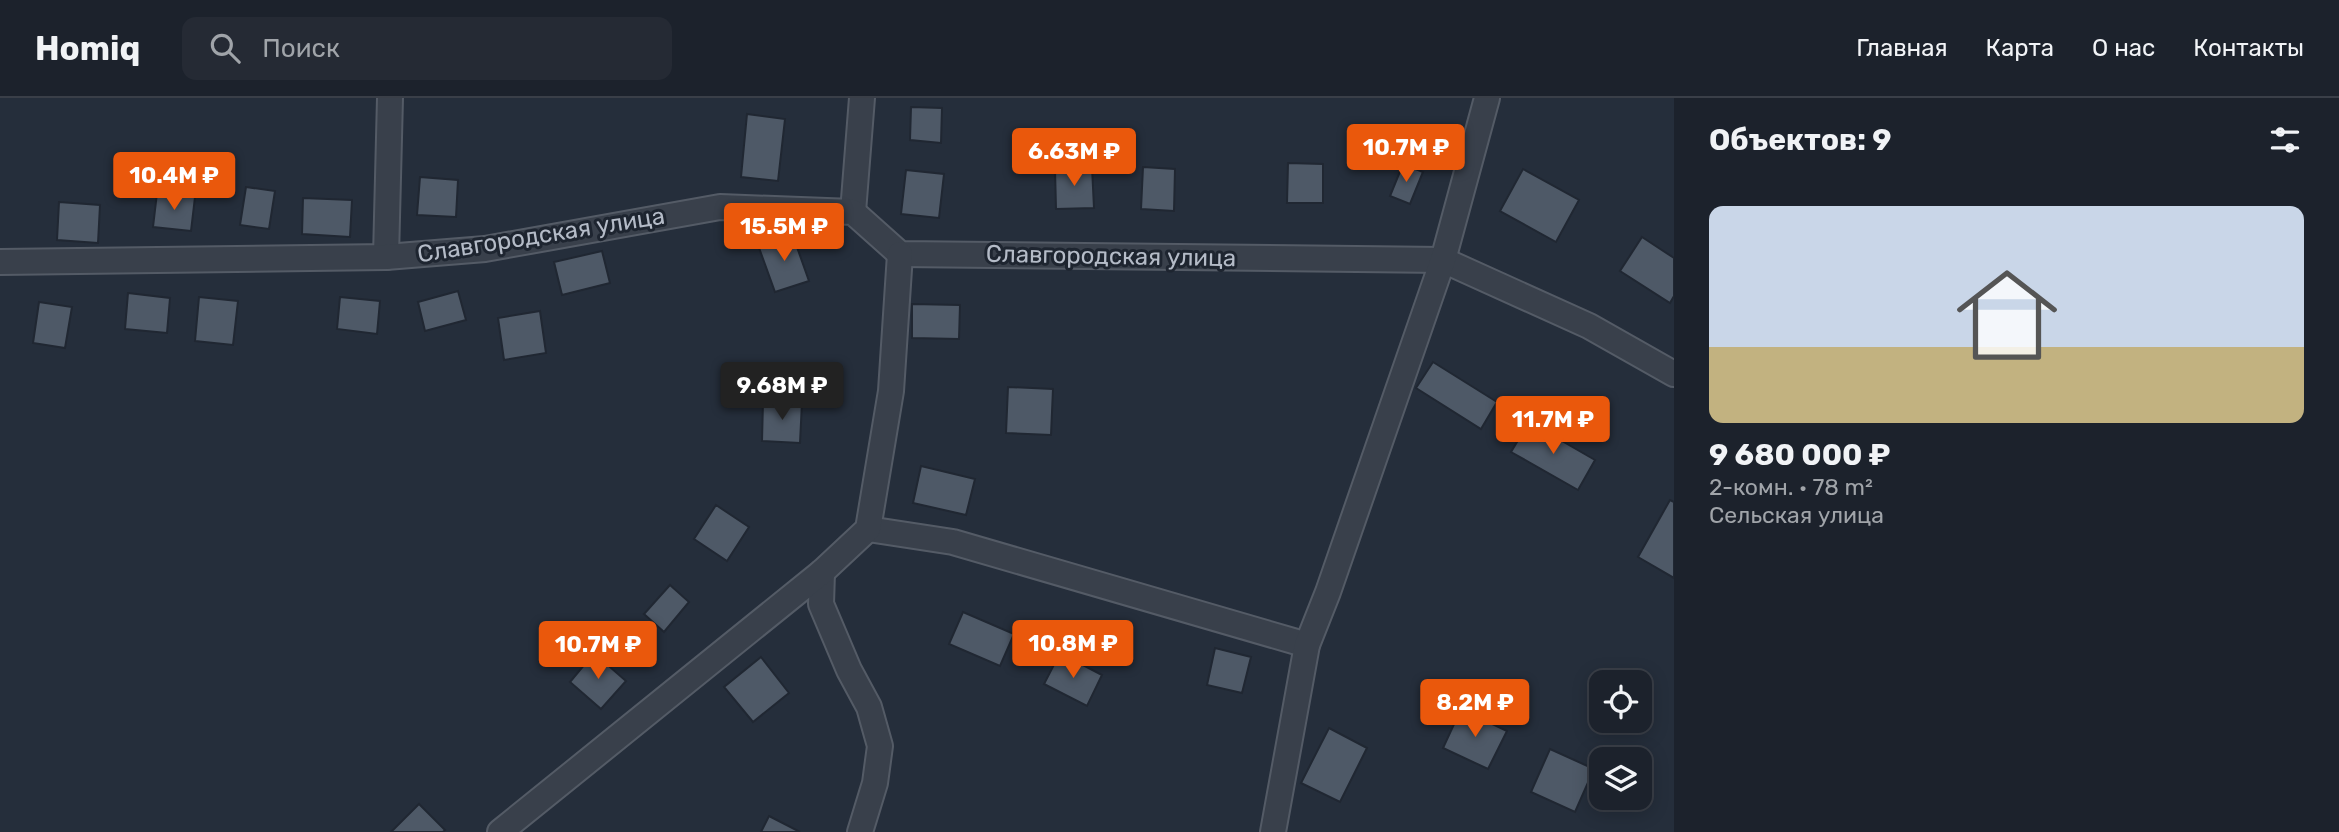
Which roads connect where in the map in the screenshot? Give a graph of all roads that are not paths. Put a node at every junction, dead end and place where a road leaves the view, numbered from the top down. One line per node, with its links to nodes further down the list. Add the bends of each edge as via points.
1 (390, 98): 6 (street)
2 (862, 98): 4 (street)
3 (1487, 98): 7 (street)
4 (853, 212): 5 (street); 6 (street, Славгородская улица, via 720,206 485,249)
5 (900, 254): 7 (street, Славгородская улица); 10 (street, via 891,391)
6 (386, 257): 8 (street, Славгородская улица)
7 (1443, 260): 9 (street, via 1589,326); 12 (street)
8 (0, 262)
9 (1674, 374)
10 (868, 529): 11 (street); 12 (street, via 953,542)
11 (822, 572): 14 (street); 15 (street, via 821,604 869,707 880,746 875,783)
12 (1307, 645): 13 (street)
13 (1280, 829)
14 (500, 832)
15 (860, 832)

